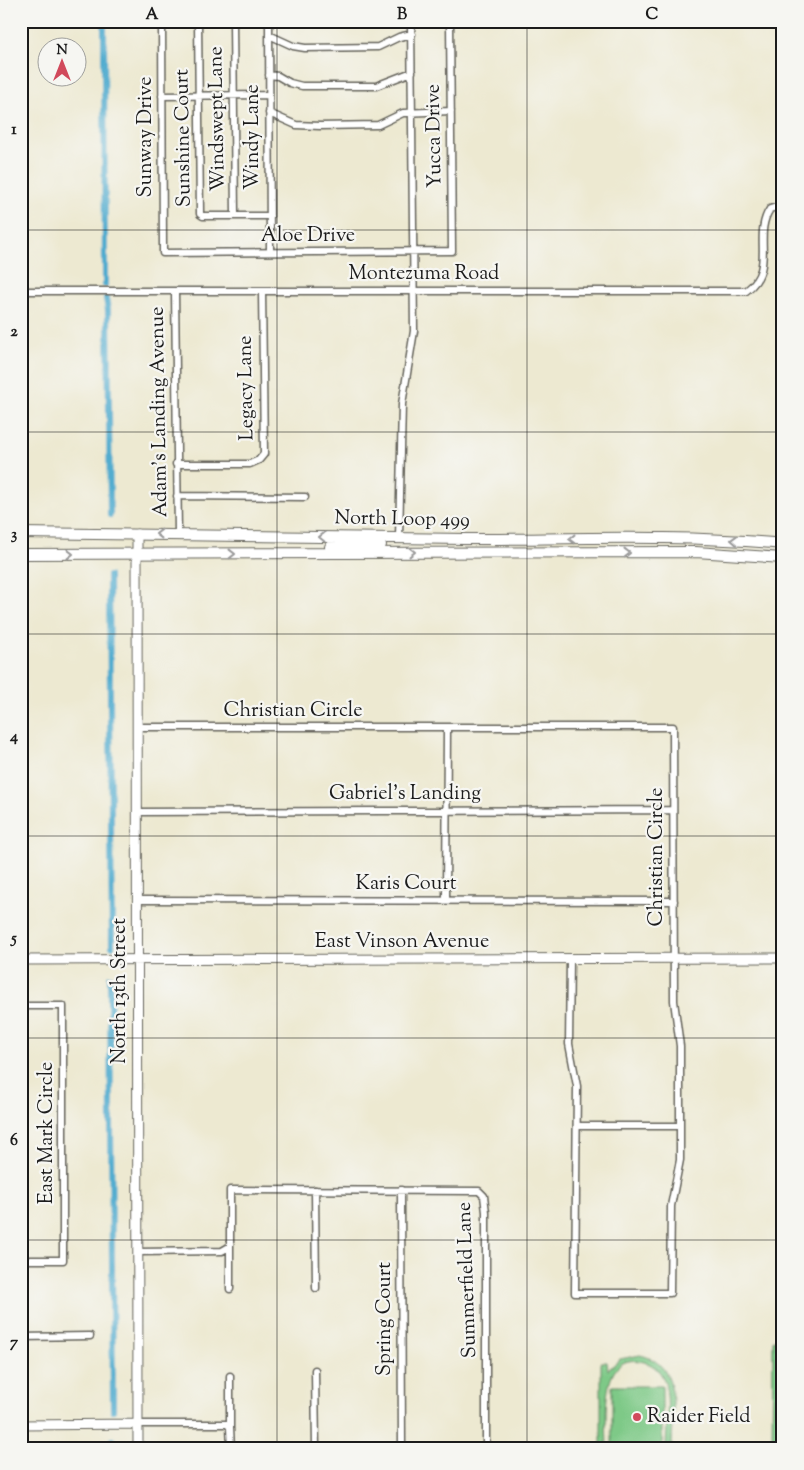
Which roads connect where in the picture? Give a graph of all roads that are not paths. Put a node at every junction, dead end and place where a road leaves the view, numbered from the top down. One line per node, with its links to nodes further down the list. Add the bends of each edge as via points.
1 (162, 21): 12 (street, Sunway Drive)
2 (198, 21): 13 (street, Sunshine Court)
3 (233, 21): 14 (street, Windswept Lane)
4 (268, 21): 8 (street, Windy Lane)
5 (412, 21): 7 (street)
6 (450, 21): 15 (street, Yucca Drive)
7 (412, 34): 8 (street, via 378,47 314,48 293,46); 9 (street)
8 (269, 35): 10 (street, Windy Lane)
9 (412, 72): 10 (street, via 376,86 302,86); 17 (street)
10 (269, 75): 11 (street, Windy Lane)
11 (269, 95): 14 (street); 16 (street, Windy Lane)
12 (162, 96): 13 (street); 24 (street, Sunway Drive)
13 (198, 96): 14 (street); 19 (street, Sunshine Court, via 200,214)
14 (234, 96): 19 (street, Windswept Lane)
15 (451, 111): 17 (street); 22 (street, Yucca Drive)
16 (269, 113): 17 (street, via 296,125 320,126 378,125 398,115); 20 (street, Windy Lane)
17 (412, 113): 21 (street)
18 (783, 205): 28 (street, Montezuma Road, via 770,209 764,217 763,266 757,283 746,291)
19 (235, 216): 20 (street, Sunshine Court)
20 (270, 216): 23 (street, Windy Lane)
21 (414, 251): 22 (street, Aloe Drive); 23 (street, Aloe Drive); 28 (street)
22 (452, 251)
23 (270, 252): 24 (street, Aloe Drive)
24 (164, 253)
25 (175, 290): 26 (street, Montezuma Road); 27 (street, Montezuma Road); 29 (street, Adam's Landing Avenue)
26 (262, 290): 28 (street, Montezuma Road); 29 (street, Legacy Lane, via 264,454 250,464)
27 (21, 291)
28 (414, 291): 35 (street, via 413,348 402,404)
29 (176, 464): 30 (street, Adam's Landing Avenue)
30 (177, 496): 31 (street); 34 (street, Adam's Landing Avenue)
31 (305, 497)
32 (21, 533): 33 (main road, North Loop 499)
33 (137, 534): 34 (main road, North Loop 499, one-way to 33); 39 (street, North 13th Street)
34 (178, 534): 35 (main road, North Loop 499, one-way to 34)
35 (399, 539): 36 (main road, North Loop 499, one-way to 35, via 696,539); 37 (main road, via 396,544 332,546)
36 (783, 544)
37 (297, 553): 39 (main road, North Loop 499, one-way to 37); 40 (main road, North Loop 499, one-way to 40, via 696,552)
38 (21, 554): 39 (main road, North Loop 499, one-way to 39)
39 (137, 554): 41 (street, North 13th Street)
40 (783, 558)
41 (137, 727): 42 (street, Christian Circle); 45 (street, North 13th Street)
42 (447, 728): 43 (street); 44 (street, Christian Circle, via 674,726)
43 (447, 810): 44 (street, Gabriel's Landing); 45 (street, Gabriel's Landing); 47 (street)
44 (673, 810): 48 (street, Christian Circle)
45 (137, 812): 46 (street, North 13th Street)
46 (138, 900): 47 (street, Karis Court); 53 (street, North 13th Street)
47 (446, 900): 48 (street, Karis Court)
48 (674, 900): 49 (street, Christian Circle)
49 (674, 958): 50 (street, East Vinson Avenue); 51 (street, East Vinson Avenue); 57 (street, Christian Circle, via 674,1001 680,1046)
50 (783, 958)
51 (570, 959): 53 (street, East Vinson Avenue); 56 (street, via 569,1044 576,1076)
52 (21, 960): 53 (street, East Vinson Avenue)
53 (138, 960): 62 (street, North 13th Street)
54 (21, 1006): 63 (street, East Mark Circle, via 63,1006 63,1260)
55 (782, 1117): 60 (street)
56 (577, 1126): 57 (street); 57 (street, Christian Circle, via 575,1293 670,1293 671,1206 680,1160)
57 (680, 1126)
58 (315, 1190): 59 (street); 61 (street, via 230,1190); 64 (street)
59 (401, 1190): 76 (street, Spring Court); 77 (street, Summerfield Lane, via 470,1189 484,1196)
60 (783, 1238)
61 (229, 1247): 62 (street, via 222,1251); 65 (street)
62 (138, 1252): 70 (street, North 13th Street)
63 (21, 1260)
64 (316, 1288)
65 (230, 1289)
66 (90, 1336): 67 (street)
67 (21, 1337)
68 (315, 1370): 75 (street)
69 (230, 1376): 72 (street)
70 (139, 1424): 71 (street); 72 (street, via 224,1424); 73 (street, North 13th Street)
71 (21, 1425)
72 (230, 1427): 74 (street)
73 (138, 1449)
74 (231, 1449)
75 (316, 1449)
76 (402, 1449)
77 (486, 1449)

